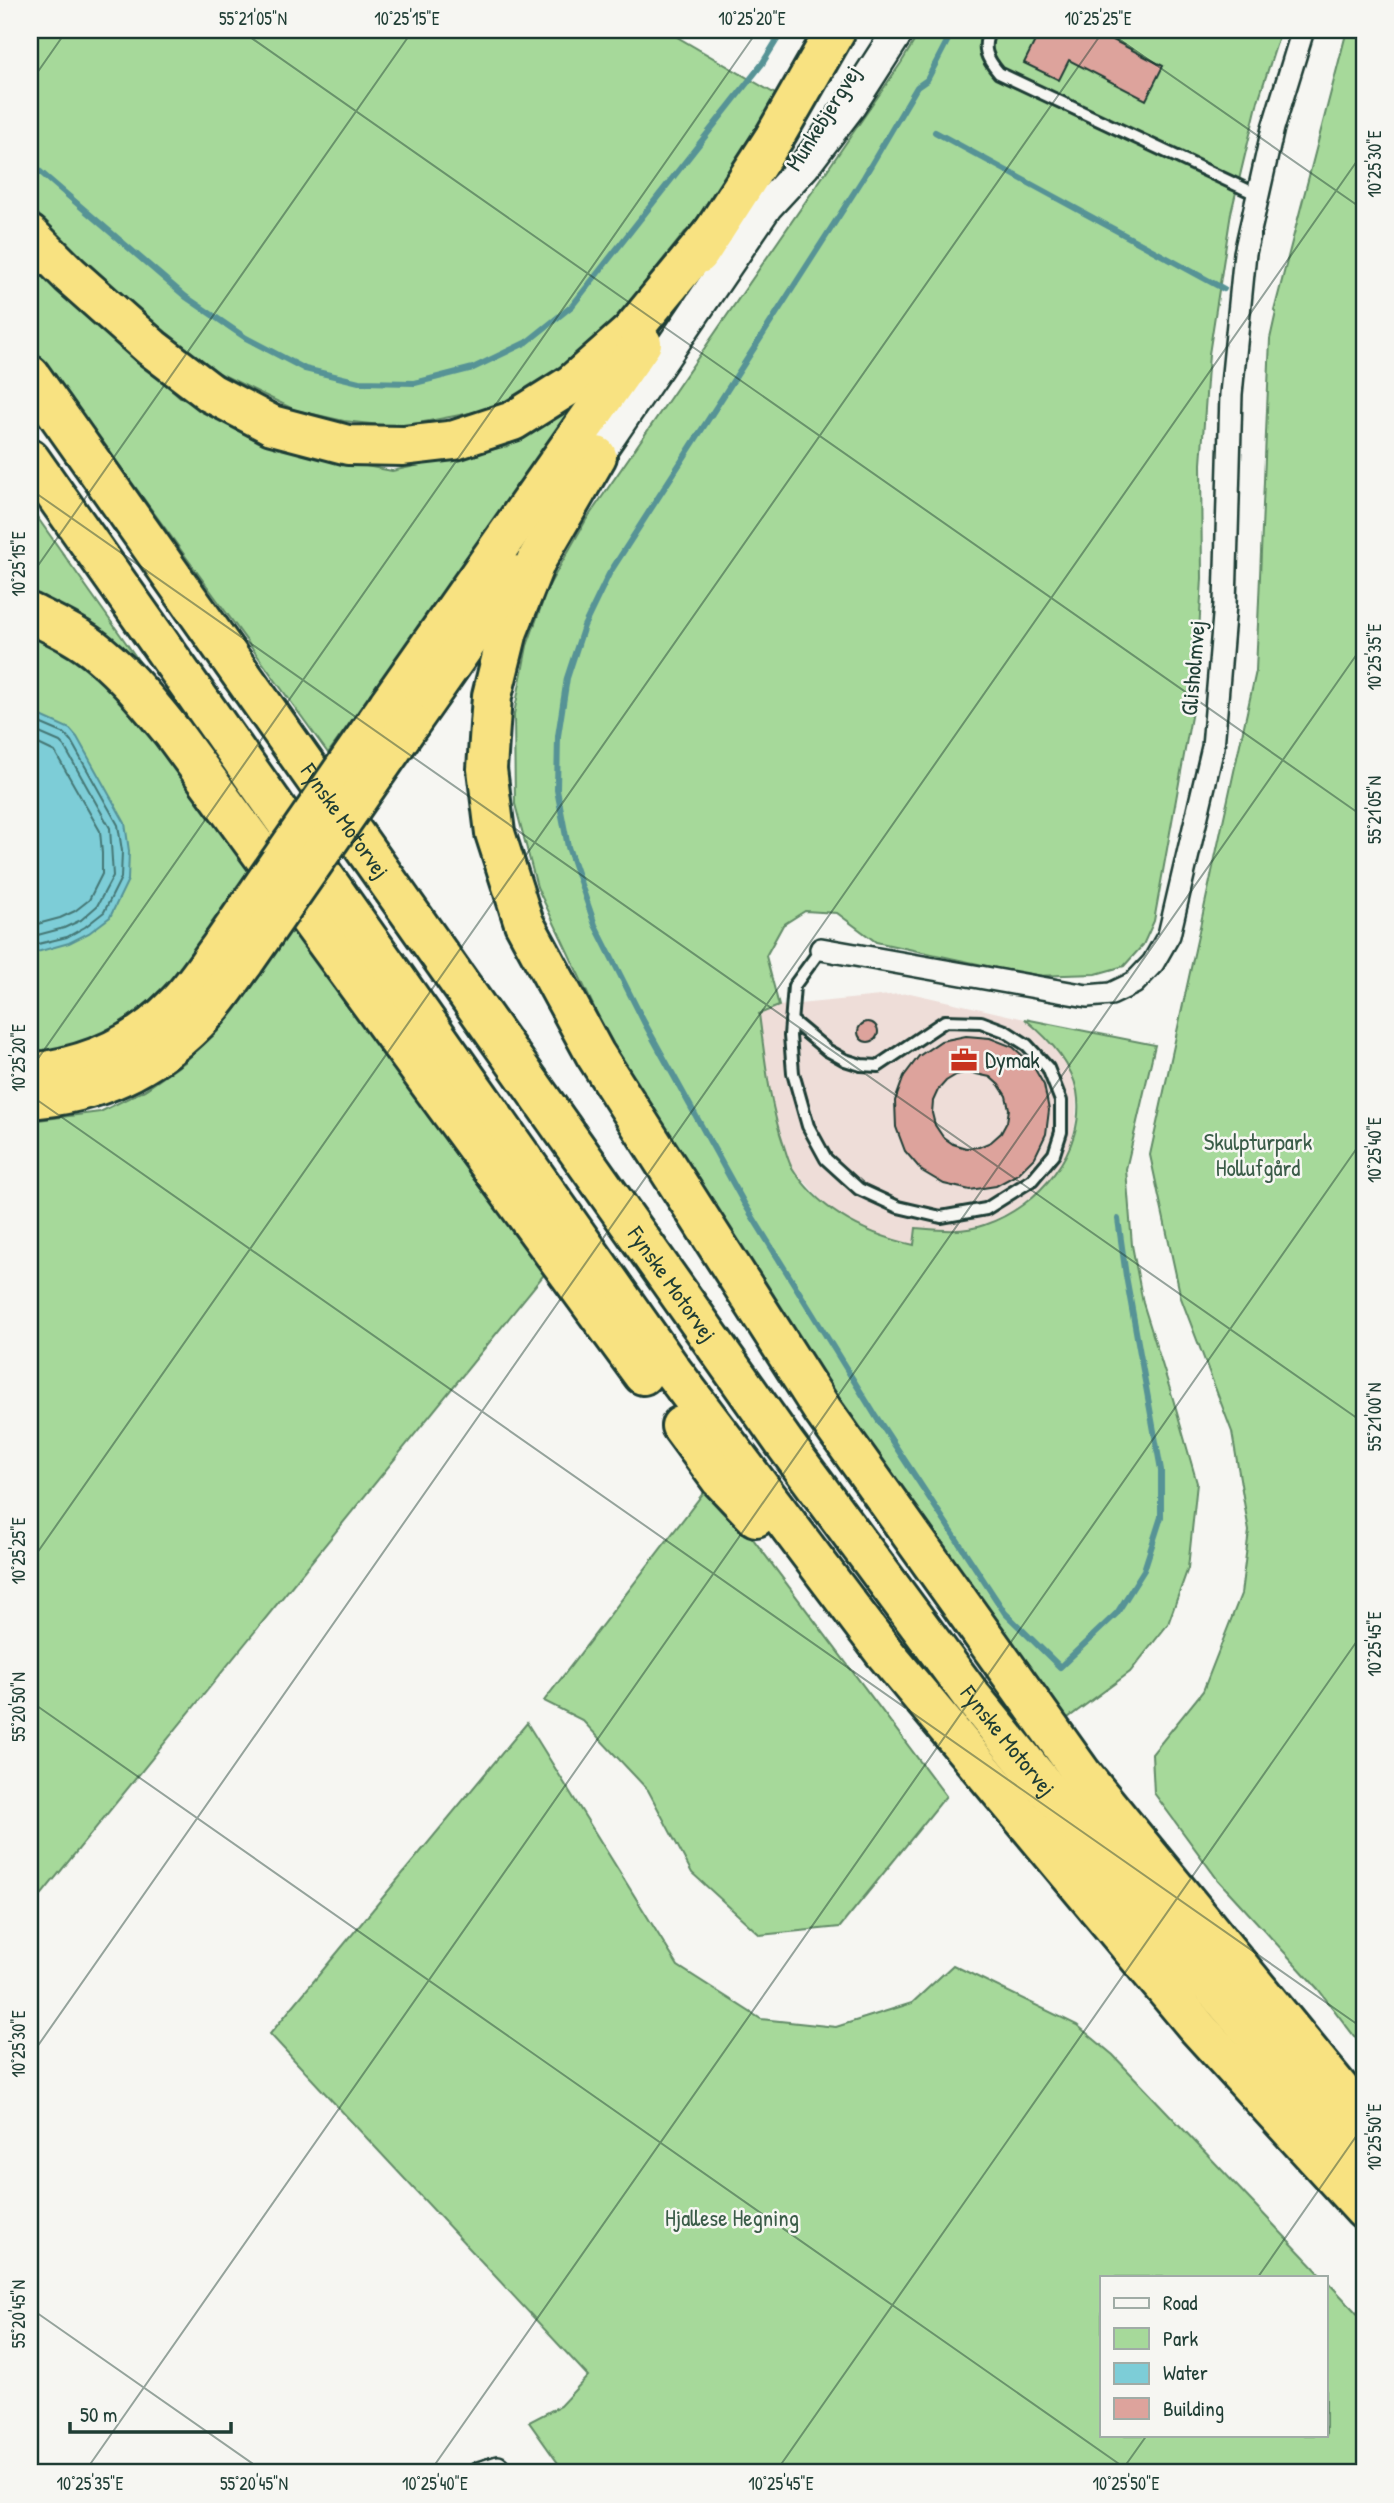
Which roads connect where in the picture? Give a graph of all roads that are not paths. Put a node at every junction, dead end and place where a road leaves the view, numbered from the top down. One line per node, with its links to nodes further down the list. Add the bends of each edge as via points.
1 (836, 30): 8 (highway)
2 (878, 30): 7 (street, Munkebjergvej)
3 (898, 30): 7 (street, via 850,106)
4 (990, 30): 6 (lane, via 984,49 999,73)
5 (1303, 30): 6 (street, Glisholmvej)
6 (1258, 195): 15 (street, Glisholmvej, via 1245,253 1234,358 1225,604 1213,747 1169,935 1153,963 1135,983 1111,994 1087,996)
7 (767, 206): 11 (street)
8 (714, 231): 9 (highway, via 631,332 572,384 513,421 455,440 403,446 348,444 272,425 211,393 152,348); 14 (highway)
9 (30, 235)
10 (30, 376): 22 (highway, Fynske Motorvej, via 785,1444 971,1697 1162,1930)
11 (597, 456): 14 (highway); 21 (highway, via 536,561 508,631 492,696 487,769 495,833 524,923 595,1054 823,1410 1082,1774)
12 (30, 459): 20 (highway, Fynske Motorvej, via 673,1372)
13 (30, 613): 20 (highway, via 99,653 165,723 720,1479)
14 (399, 714): 16 (highway, bridge)
15 (821, 949): 17 (lane, via 794,986)
16 (234, 953): 18 (highway, via 139,1038 99,1057); 19 (highway, via 199,1021 155,1058 108,1084 59,1097)
17 (791, 1020): 17 (lane, via 793,1073 808,1126 826,1159 859,1189 898,1207 941,1217 986,1209 1032,1180 1054,1154 1061,1132 1061,1101 1048,1068 1027,1045 1005,1031 981,1022 945,1021 878,1066 845,1060)
18 (30, 1073)
19 (30, 1099)
20 (884, 1652): 23 (highway, Fynske Motorvej, via 1197,2027)
21 (1364, 2119)
22 (1364, 2156)
23 (1364, 2210)

